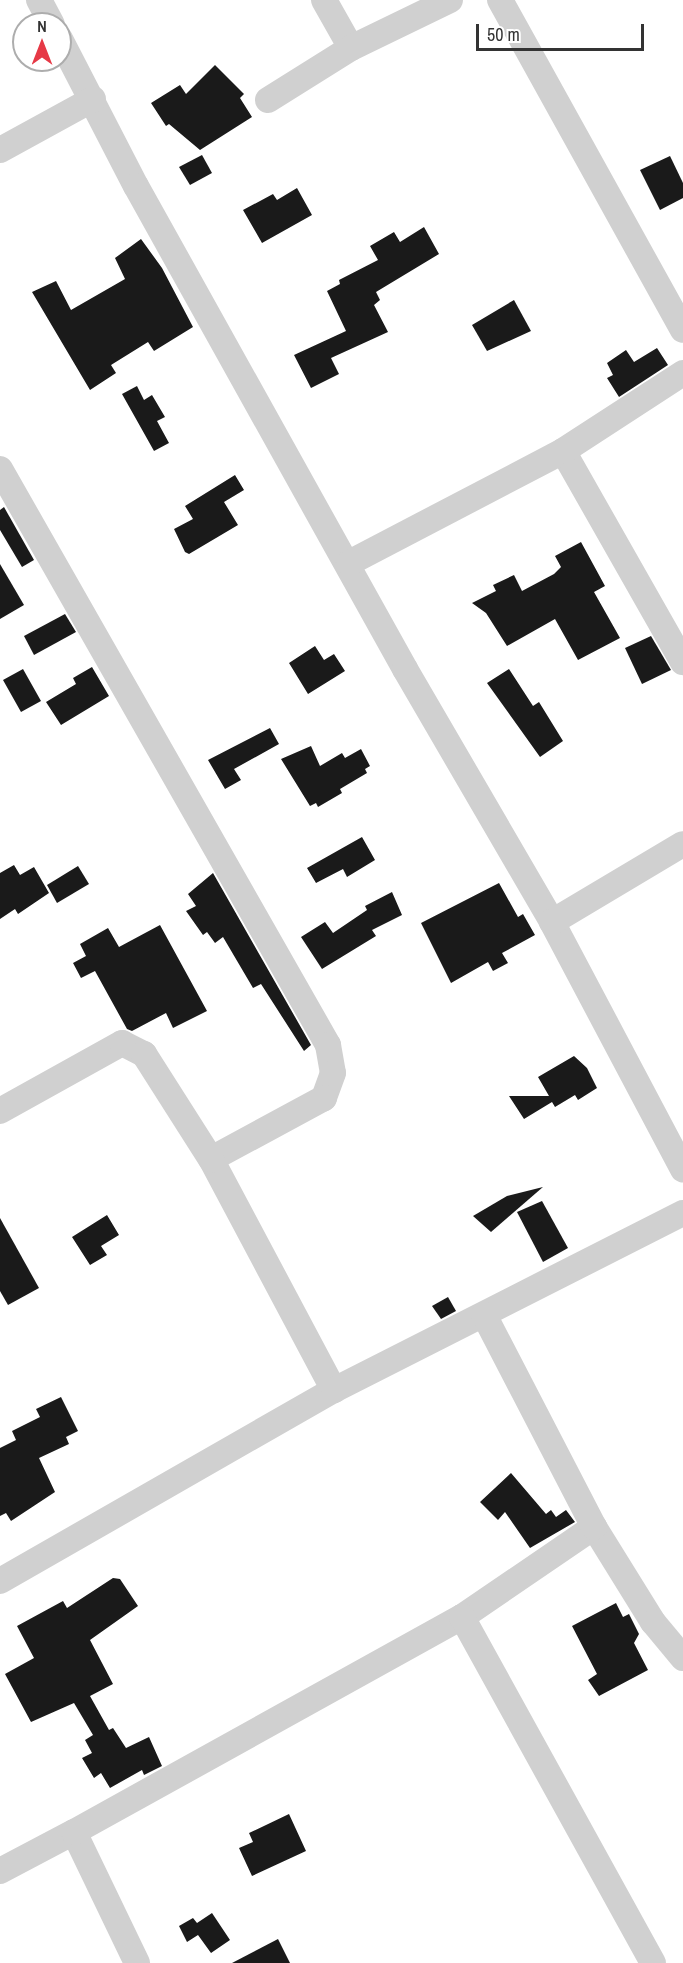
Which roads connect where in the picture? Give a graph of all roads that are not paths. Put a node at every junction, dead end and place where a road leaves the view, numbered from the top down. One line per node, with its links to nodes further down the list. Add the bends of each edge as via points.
1 (324, 0): 4 (street)
2 (450, 0): 4 (street)
3 (500, 0): 9 (street)
4 (351, 48): 7 (street)
5 (72, 61): 6 (street)
6 (93, 99): 8 (street); 13 (street, via 136,186)
7 (268, 100)
8 (0, 150)
9 (683, 330)
10 (683, 373): 11 (street)
11 (562, 451): 13 (street); 14 (street)
12 (0, 469): 18 (street, via 328,1045 333,1073 324,1098)
13 (349, 563): 16 (street, via 405,669)
14 (683, 662)
15 (683, 844): 16 (street)
16 (552, 922): 19 (street)
17 (0, 1111): 18 (street, via 122,1043 144,1054)
18 (211, 1159): 22 (street)
19 (683, 1169)
20 (683, 1212): 21 (street)
21 (484, 1315): 22 (street); 23 (street)
22 (334, 1390): 24 (street)
23 (594, 1527): 25 (street); 26 (street, via 652,1622)
24 (0, 1581)
25 (462, 1617): 27 (street); 30 (street)
26 (683, 1658)
27 (74, 1832): 28 (street); 29 (street)
28 (0, 1871)
29 (137, 1963)
30 (653, 1963)

